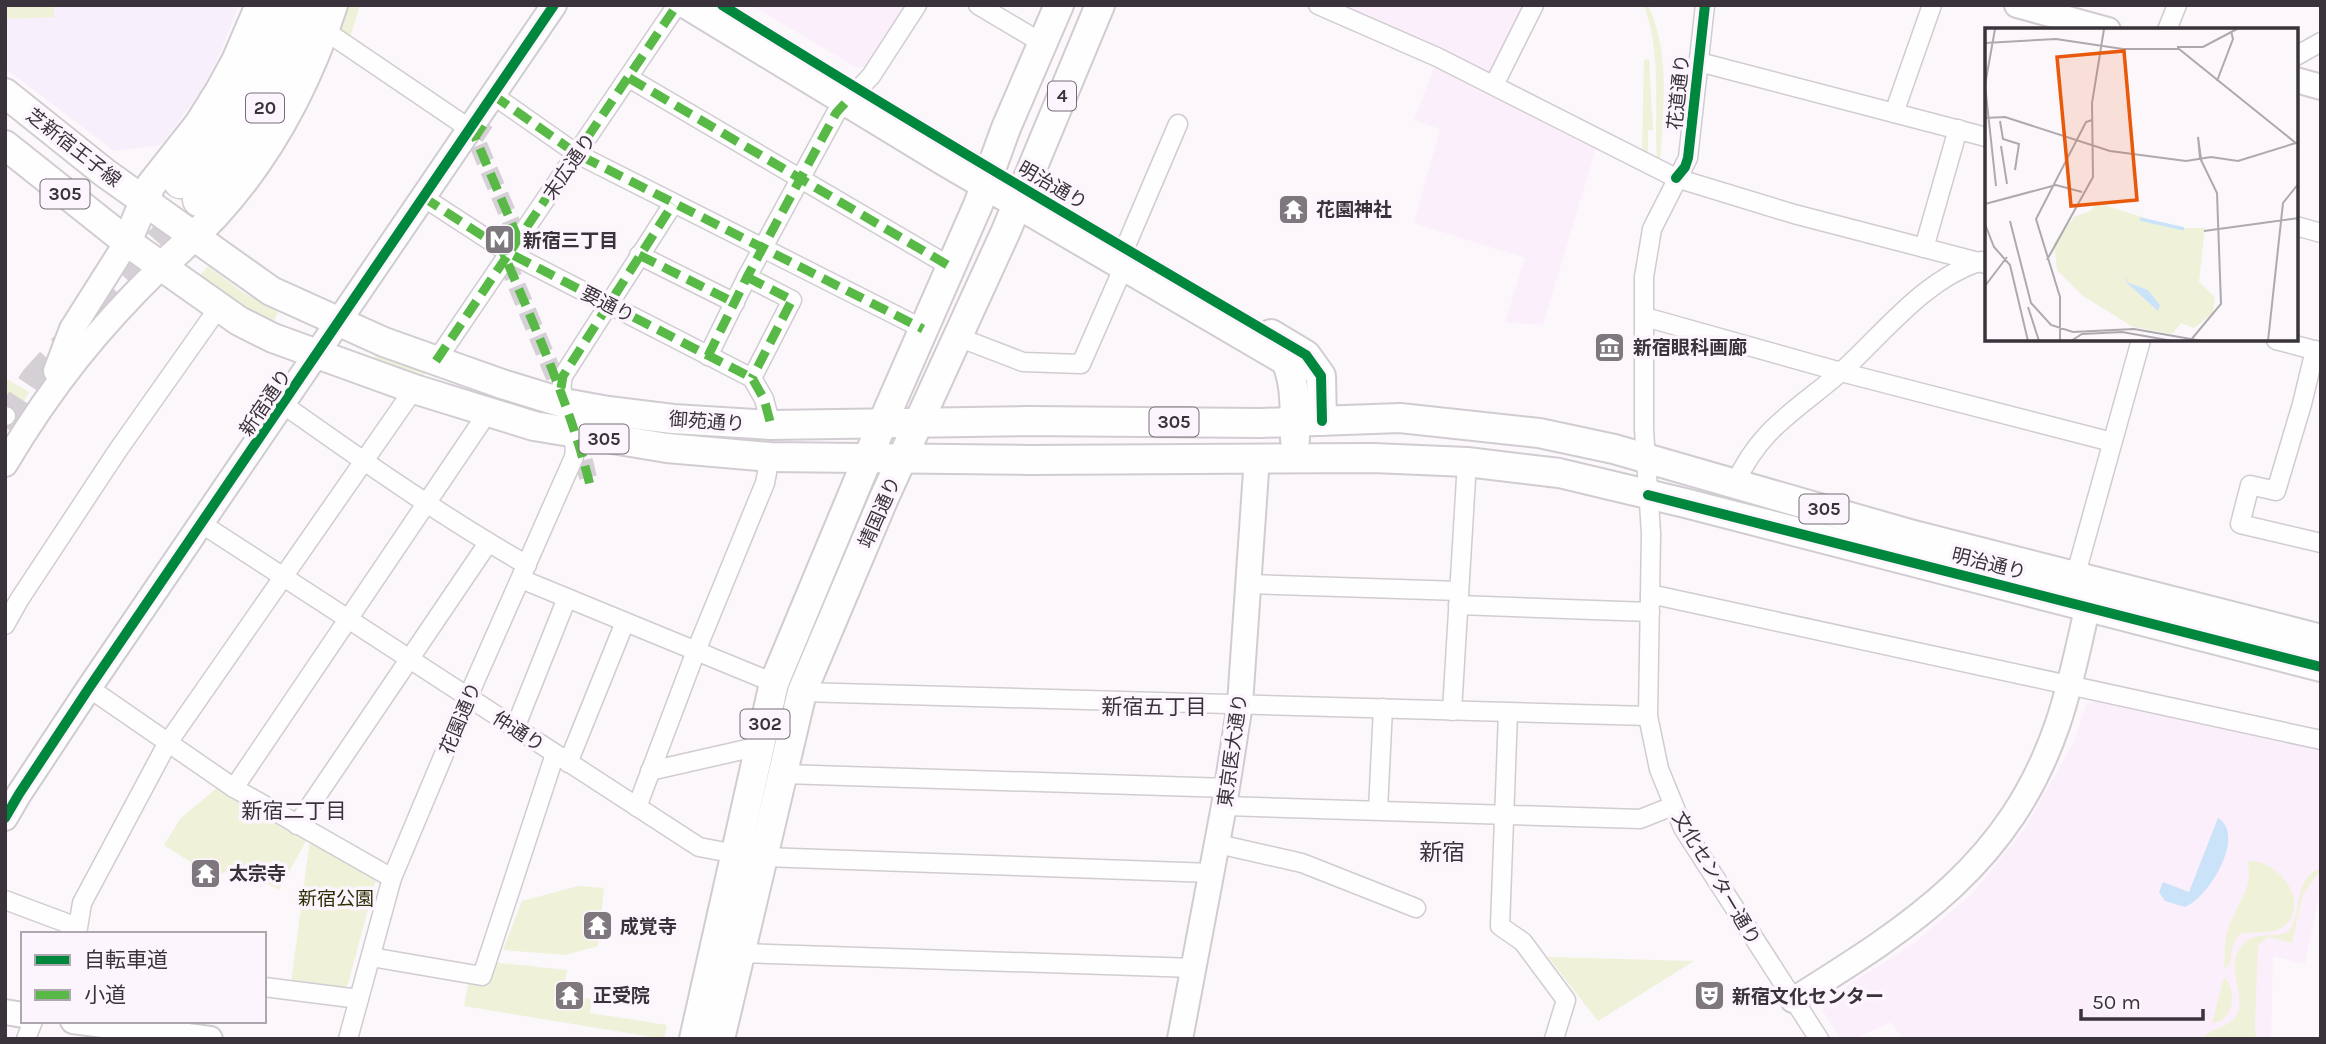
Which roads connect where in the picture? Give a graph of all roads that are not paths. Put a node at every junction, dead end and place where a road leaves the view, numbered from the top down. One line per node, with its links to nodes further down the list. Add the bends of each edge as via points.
1 (260, 5): 43 (main road, via 219,92)
2 (282, 5): 17 (highway, 20, via 257,68 215,137 190,191 266,108)
3 (554, 5): 29 (street, 新宿通り)
4 (677, 5): 24 (street, 末広通り)
5 (688, 5): 30 (main road, 明治通り)
6 (722, 5): 30 (main road, 明治通り)
7 (917, 5): 30 (street, via 871,76)
8 (978, 5): 21 (street)
9 (1059, 5): 21 (main road, 靖国通り / 4)
10 (1100, 5): 41 (main road, 靖国通り / 4)
11 (1318, 5): 26 (street)
12 (1534, 5): 26 (street)
13 (1705, 5): 23 (street, 花道通り)
14 (1932, 5): 31 (street)
15 (2177, 5): 19 (street)
16 (2026, 7): 18 (street)
17 (323, 14): 33 (street); 47 (main road, via 302,86 267,146 221,208)
18 (2101, 28)
19 (2168, 28)
20 (2321, 42): 22 (street)
21 (1042, 43): 38 (main road, 靖国通り / 4)
22 (2298, 55)
23 (1699, 62): 31 (street); 39 (street, 花道通り, via 1688,158)
24 (629, 78): 37 (street, 末広通り); 40 (street)
25 (2298, 81): 27 (street)
26 (1494, 85): 39 (street)
27 (2321, 87)
28 (5, 93): 43 (main road, 芝新宿王子線 / 305)
29 (493, 95): 33 (street, 新宿通り); 37 (street)
30 (852, 96): 38 (main road, 明治通り); 40 (street, via 836,113)
31 (1894, 113): 34 (street)
32 (1178, 124): 53 (street)
33 (470, 128): 42 (street, 新宿通り)
34 (1958, 129): 35 (street); 50 (street)
35 (1985, 137)
36 (5, 145): 48 (main road, 305)
37 (577, 154): 44 (street); 51 (street, 末広通り)
38 (988, 177): 41 (main road, 明治通り); 56 (main road, 靖国通り / 302)
39 (1676, 178): 50 (street); 61 (street, 花道通り, via 1648,245)
40 (800, 179): 49 (street); 56 (street)
41 (1019, 195): 53 (main road, 明治通り); 65 (main road, 靖国通り / 302)
42 (423, 197): 51 (street, 要通り); 62 (street, 新宿通り)
43 (144, 200): 47 (main road, 御苑通り / 305); 48 (main road)
44 (673, 204): 49 (street); 52 (street)
45 (2298, 227): 46 (street)
46 (2321, 233)
47 (193, 236): 55 (main road); 62 (main road, 御苑通り / 305, via 271,290)
48 (127, 242): 55 (main road, 御苑通り / 305); 63 (street)
49 (763, 247): 57 (street); 64 (street)
50 (1924, 248): 54 (street)
51 (509, 253): 59 (street, 要通り); 71 (street, 末広通り)
52 (639, 255): 58 (street); 59 (street)
53 (1125, 257): 65 (street, via 1081,364 1023,362); 79 (main road, 明治通り, via 1286,361)
54 (1984, 262): 72 (street, via 1959,270 1925,291)
55 (161, 267): 60 (main road, 御苑通り / 305); 63 (street)
56 (951, 267): 64 (main road, 靖国通り / 302)
57 (747, 277): 58 (street); 73 (street, via 792,300)
58 (735, 303): 70 (street)
59 (607, 304): 70 (street, 要通り); 75 (street, via 563,376)
60 (219, 307): 69 (main road, 御苑通り / 305, via 273,338); 110 (street, via 118,450)
61 (1645, 317): 72 (street); 91 (street, 文化センター通り)
62 (338, 321): 69 (street, 新宿通り); 71 (main road, 御苑通り / 305)
63 (88, 325): 94 (street, via 65,347 44,401)
64 (923, 329): 80 (main road, 靖国通り / 302)
65 (958, 337): 81 (main road, 靖国通り / 302)
66 (2141, 341): 84 (street)
67 (2280, 341): 68 (street)
68 (2318, 351): 100 (street, via 2276,491 2250,485 2240,523)
69 (318, 354): 74 (main road, 御苑通り / 305); 76 (street, 新宿通り)
70 (708, 356): 73 (street, 要通り)
71 (436, 361): 75 (main road, 御苑通り / 305)
72 (1841, 372): 84 (street); 95 (street, via 1779,421 1745,462)
73 (752, 378): 82 (street)
74 (414, 389): 77 (main road, 御苑通り / 305); 92 (street)
75 (564, 403): 82 (main road, 御苑通り / 305, via 673,419); 83 (street, 花園通り)
76 (284, 405): 92 (street); 98 (street, 新宿通り)
77 (488, 412): 83 (main road, 御苑通り / 305); 97 (street)
78 (1154, 421): 79 (main road, 御苑通り / 305); 81 (main road, 御苑通り / 305); 90 (main road)
79 (1308, 422): 87 (main road, 明治通り); 91 (main road, 明治通り / 305, via 1400,418 1539,433)
80 (882, 424): 81 (main road, 御苑通り / 305); 82 (main road, 御苑通り / 305); 88 (main road, 靖国通り / 302)
81 (918, 424): 89 (main road, 靖国通り / 302)
82 (771, 425)
83 (573, 433): 85 (main road, 御苑通り / 305, via 667,448); 101 (street, 花園通り, via 575,457)
84 (2112, 442): 104 (street)
85 (770, 457): 88 (main road, 御苑通り / 305); 112 (street, via 765,484)
86 (1257, 457): 87 (main road, 御苑通り / 305); 90 (main road, 御苑通り / 305); 103 (street, 東京医大通り)
87 (1296, 457): 93 (main road, 明治通り / 305)
88 (868, 458): 89 (main road, 御苑通り / 305); 115 (main road, 靖国通り / 302)
89 (903, 458): 90 (main road, 御苑通り / 305); 118 (main road, 靖国通り / 302)
90 (1155, 458)
91 (1646, 458): 95 (main road, 明治通り / 305); 96 (street, 文化センター通り)
92 (364, 461): 97 (street); 102 (street)
93 (1467, 462): 96 (main road, 明治通り / 305, via 1559,473); 106 (street)
94 (5, 464)
95 (1735, 484): 104 (main road, 明治通り / 305)
96 (1648, 495): 104 (main road, 明治通り / 305); 107 (street, 文化センター通り)
97 (428, 502): 99 (street); 108 (street)
98 (202, 524): 102 (street, 仲通り); 117 (street, 新宿通り)
99 (488, 543): 101 (street); 113 (street)
100 (2321, 543)
101 (524, 572): 105 (street); 119 (street, 花園通り)
102 (283, 577): 108 (street, 仲通り); 127 (street)
103 (1248, 584): 106 (street); 120 (street, 東京医大通り)
104 (2085, 588): 111 (main road, 明治通り / 305); 114 (main road, 明治通り / 305); 116 (street)
105 (567, 598): 109 (street); 125 (street)
106 (1459, 598): 107 (street); 122 (street)
107 (1650, 603): 116 (street); 124 (street, 文化センター通り)
108 (349, 620): 113 (street, 仲通り); 132 (street)
109 (625, 622): 112 (street); 129 (street)
110 (5, 625)
111 (2321, 639)
112 (696, 651): 115 (street); 130 (street)
113 (410, 659): 119 (street, 仲通り); 139 (street)
114 (2321, 667)
115 (774, 683): 128 (main road, 靖国通り / 302)
116 (2070, 684): 126 (street); 153 (street, via 2040,768 1993,845 1958,883 1889,940)
117 (89, 688): 127 (street); 138 (street, 新宿通り)
118 (802, 692): 120 (street); 131 (main road, 靖国通り / 302)
119 (468, 697): 125 (street, 仲通り); 144 (street, 花園通り)
120 (1240, 705): 121 (street); 133 (street, 東京医大通り)
121 (1383, 708): 122 (street); 136 (street)
122 (1451, 711): 123 (street)
123 (1508, 713): 124 (street); 137 (street)
124 (1648, 716): 134 (street, 文化センター通り, via 1659,769)
125 (515, 728): 129 (street, 仲通り)
126 (2321, 740)
127 (167, 744): 132 (street); 147 (street, via 82,903)
128 (760, 746): 130 (street); 141 (main road, 靖国通り / 302)
129 (561, 758): 135 (street, 仲通り); 149 (street, via 482,976)
130 (650, 771): 135 (street)
131 (783, 774): 133 (street); 142 (main road, 靖国通り / 302)
132 (234, 788): 139 (street)
133 (1226, 797): 136 (street); 140 (street, 東京医大通り)
134 (1673, 806): 137 (street, via 1640,819); 153 (street, 文化センター通り)
135 (638, 807): 141 (street, 仲通り, via 699,847)
136 (1378, 810): 137 (street)
137 (1504, 814): 161 (street, via 1500,926 1522,942 1566,1000)
138 (5, 818)
139 (297, 825): 144 (street)
140 (1217, 844): 143 (street, 東京医大通り); 146 (street, via 1302,863)
141 (736, 854): 142 (main road); 158 (main road, 靖国通り / 302)
142 (764, 857): 143 (street); 148 (main road, 靖国通り / 302)
143 (1212, 873): 150 (street, 東京医大通り)
144 (392, 878): 149 (street, 花園通り)
145 (5, 900): 147 (street)
146 (1416, 908)
147 (77, 930)
148 (741, 953): 150 (street); 159 (main road, 靖国通り / 302)
149 (370, 957): 152 (street, 花園通り)
150 (1194, 968): 160 (street, 東京医大通り)
151 (266, 986): 152 (street)
152 (359, 999): 157 (street, 花園通り)
153 (1793, 1000): 162 (street, 文化センター通り)
154 (80, 1023): 155 (street)
155 (112, 1033): 156 (street)
156 (210, 1039)
157 (348, 1039)
158 (694, 1039)
159 (720, 1039)
160 (1180, 1039)
161 (1555, 1039)
162 (1819, 1039)

